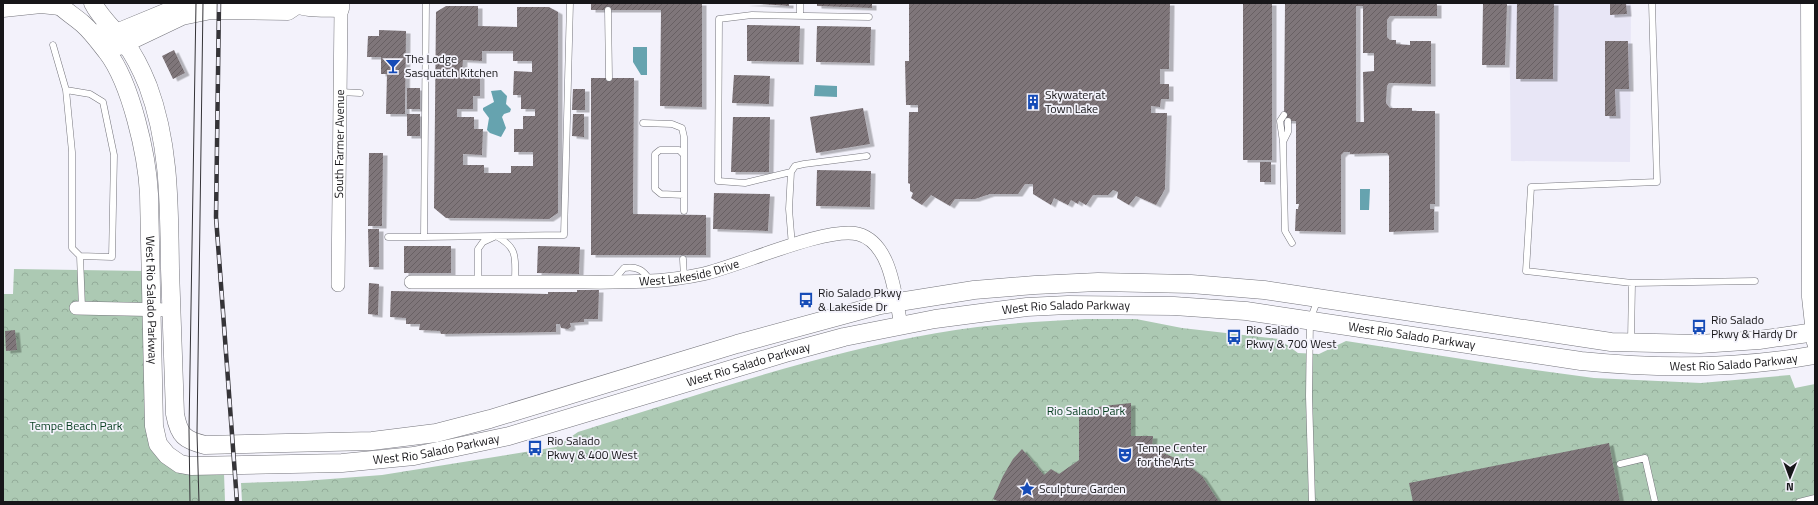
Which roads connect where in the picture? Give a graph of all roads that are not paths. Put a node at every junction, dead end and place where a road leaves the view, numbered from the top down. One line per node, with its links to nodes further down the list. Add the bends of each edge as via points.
1 (93, 3): 16 (main road, West Rio Salado Parkway)
2 (197, 3): 16 (street, via 179,6)
3 (426, 3): 34 (lane)
4 (570, 3): 32 (lane, via 564,235)
5 (800, 3): 13 (lane)
6 (1652, 3): 44 (lane, via 1657,182 1531,187 1526,271)
7 (1809, 3): 19 (street)
8 (59, 4): 11 (main road, West Rio Salado Parkway); 15 (main road, West Rio Salado Parkway)
9 (295, 4): 10 (street); 16 (street, via 288,12 203,12)
10 (341, 6): 21 (street, South Farmer Avenue)
11 (3, 8)
12 (608, 10): 18 (lane)
13 (800, 16): 14 (lane); 29 (lane, via 752,15 718,19 718,181 745,183)
14 (870, 17)
15 (85, 25): 16 (street, via 93,26 111,45 119,47); 49 (main road, West Rio Salado Parkway, via 108,53 119,73 145,156 149,194)
16 (121, 38): 50 (main road, West Rio Salado Parkway, via 138,63 148,85 160,124 170,212)
17 (53, 45): 20 (lane)
18 (609, 78)
19 (1812, 84): 53 (street, via 1810,297)
20 (66, 90): 37 (lane, via 72,152 72,248); 37 (lane, via 90,94 103,102 114,154 112,257)
21 (340, 92): 22 (lane); 45 (street, South Farmer Avenue)
22 (360, 93)
23 (1284, 115): 26 (lane, via 1280,121)
24 (1288, 121): 26 (lane, via 1288,132)
25 (643, 123): 27 (lane, via 672,124 682,128)
26 (1283, 142): 35 (lane, via 1285,231)
27 (684, 155): 30 (lane); 30 (lane, via 679,150 660,150 655,154 654,189 661,194)
28 (867, 156): 29 (lane, via 804,164 795,166)
29 (791, 172): 36 (lane)
30 (684, 195): 31 (lane)
31 (684, 212)
32 (496, 236): 34 (lane); 42 (lane, via 483,242 478,249); 43 (lane, via 507,242 515,256)
33 (388, 237): 34 (lane)
34 (424, 237)
35 (1292, 243)
36 (792, 246): 39 (street, West Lakeside Drive, via 725,268); 47 (street, West Lakeside Drive, via 833,235 858,234 876,245 884,257)
37 (80, 256): 48 (lane)
38 (683, 259): 39 (lane)
39 (684, 278): 43 (street, West Lakeside Drive, via 612,282)
40 (1755, 281): 44 (lane)
41 (411, 282): 42 (street, West Lakeside Drive)
42 (478, 282): 43 (street, West Lakeside Drive)
43 (515, 282)
44 (1632, 284): 54 (lane)
45 (338, 285)
46 (1319, 299): 47 (main road, West Rio Salado Parkway, via 1264,290 1192,284 1098,282 996,288); 51 (lane); 54 (main road, West Rio Salado Parkway, via 1579,338)
47 (896, 301): 50 (main road, West Rio Salado Parkway, via 807,323 463,427 372,441 268,445 205,445 188,441 181,433 175,414); 52 (street, West Lakeside Drive)
48 (79, 308): 49 (street)
49 (151, 310): 50 (street); 52 (main road, West Rio Salado Parkway, via 156,438 166,455 176,462 203,466 350,462 446,450 549,425 789,352)
50 (172, 310)
51 (1310, 320): 52 (main road, West Rio Salado Parkway, via 1246,310 1203,307 1068,305 994,310); 55 (main road, West Rio Salado Parkway, via 1617,365 1691,367); 58 (lane)
52 (901, 325)
53 (1814, 336): 54 (main road, West Rio Salado Parkway, via 1700,344)
54 (1630, 343)
55 (1815, 355)
56 (1620, 464): 59 (lane, via 1645,458)
57 (1815, 498): 60 (lane)
58 (1311, 500)
59 (1655, 502)
60 (1799, 502)

